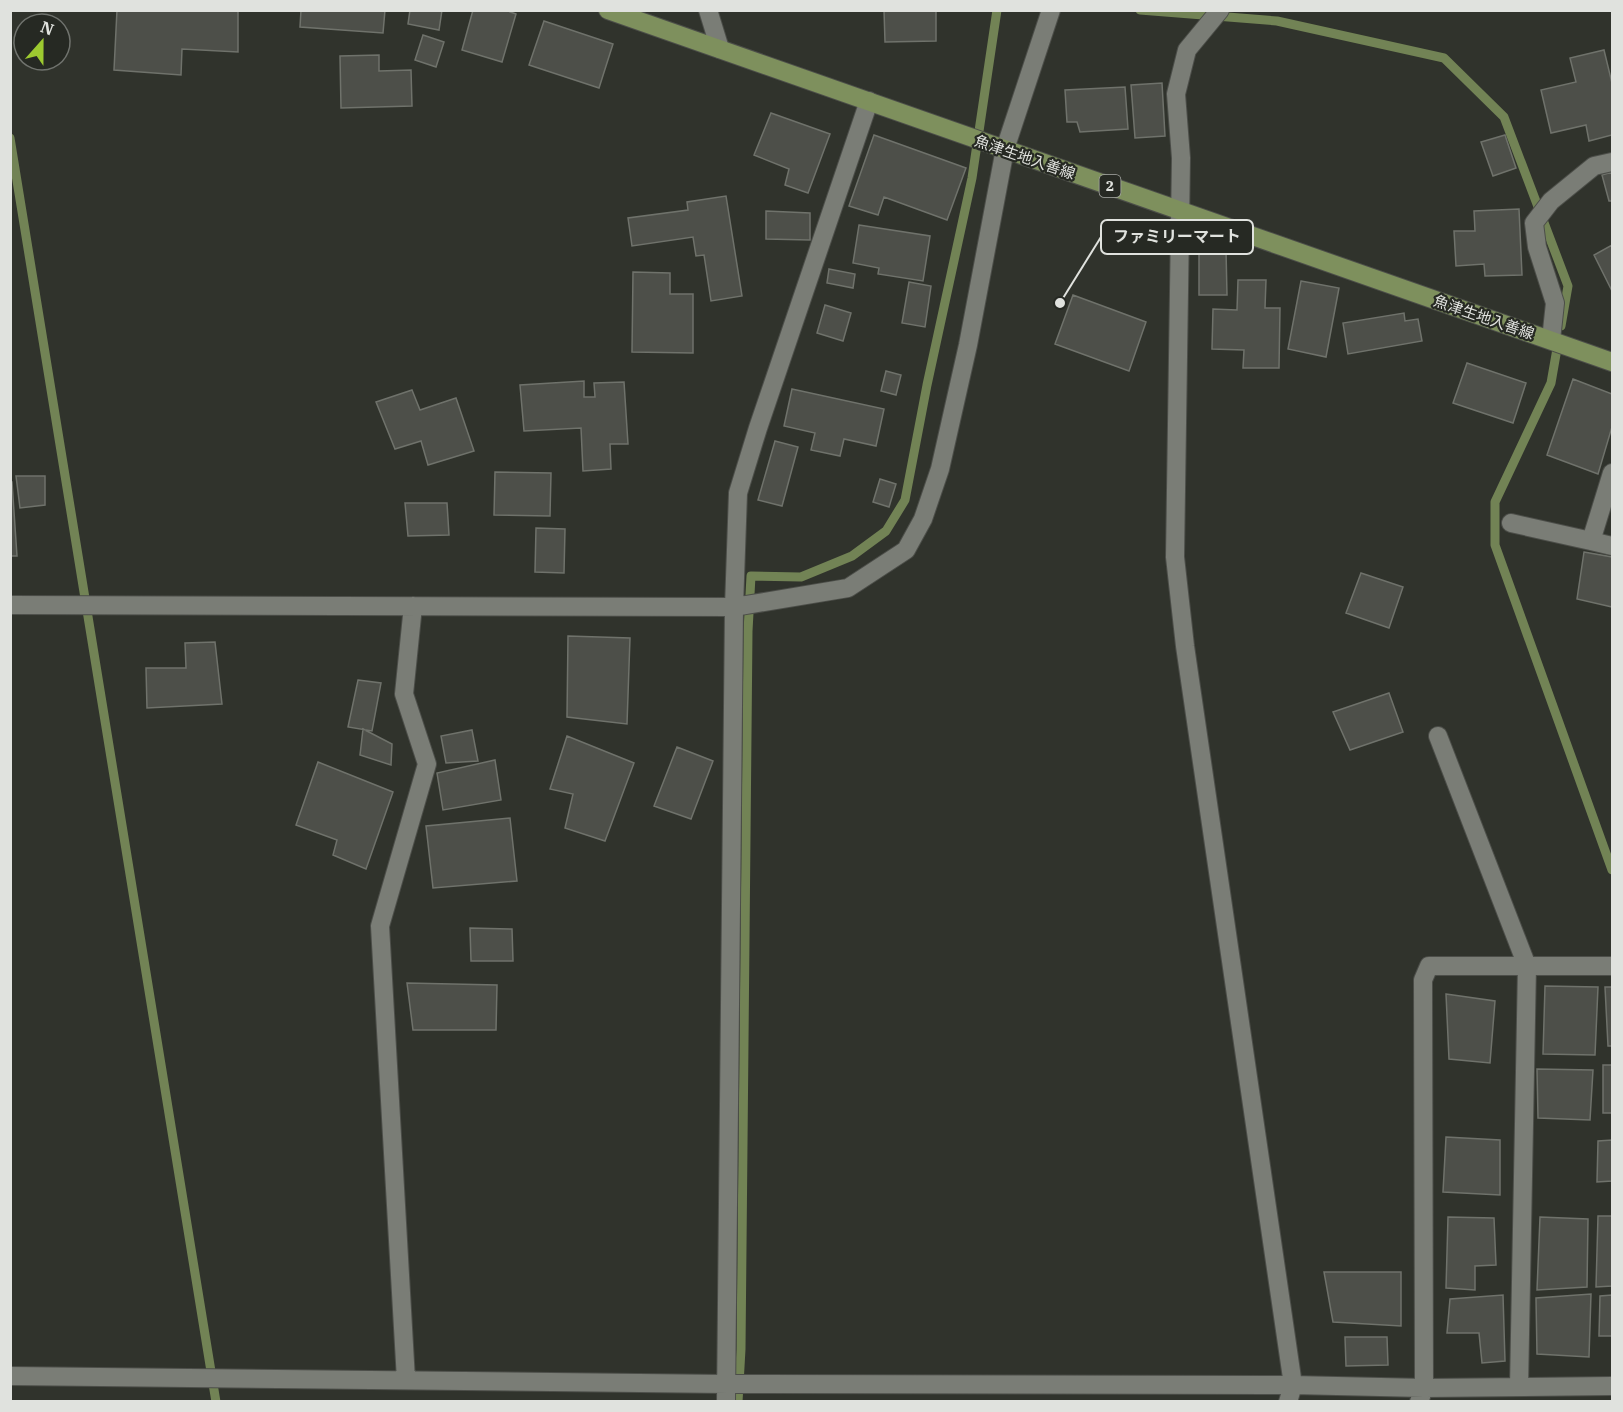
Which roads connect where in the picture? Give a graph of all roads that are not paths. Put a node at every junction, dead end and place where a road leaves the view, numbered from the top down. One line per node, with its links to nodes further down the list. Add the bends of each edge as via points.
1 (608, 10): 5 (main road, 魚津生地入善線 / 2)
2 (708, 10): 5 (street)
3 (1051, 10): 7 (street)
4 (1220, 10): 9 (street, via 1187,50 1176,94)
5 (720, 50): 6 (main road, 魚津生地入善線 / 2)
6 (869, 101): 7 (main road, 魚津生地入善線 / 2); 18 (street, via 738,493)
7 (1005, 149): 9 (main road, 魚津生地入善線 / 2); 18 (street, via 940,469 923,519 906,550 848,588)
8 (1612, 162): 10 (street, via 1594,166 1551,201 1534,223 1537,247 1555,303)
9 (1179, 210): 10 (main road, 魚津生地入善線 / 2); 27 (street, via 1175,557)
10 (1551, 340): 11 (main road, 魚津生地入善線 / 2)
11 (1612, 362)
12 (1612, 473): 14 (street)
13 (1511, 524): 14 (street)
14 (1591, 541): 15 (street)
15 (1612, 546)
16 (10, 605): 17 (street)
17 (413, 606): 18 (street); 23 (street, via 404,694 427,764 380,926)
18 (734, 607): 26 (street)
19 (1438, 736): 20 (street)
20 (1527, 966): 21 (street); 25 (street); 28 (street, via 1429,966 1423,980)
21 (1612, 966)
22 (10, 1376): 23 (street)
23 (406, 1380): 26 (street)
24 (1612, 1386): 25 (street)
25 (1526, 1391): 28 (street)
26 (726, 1393): 27 (street)
27 (1291, 1393): 28 (street)
28 (1422, 1395)

